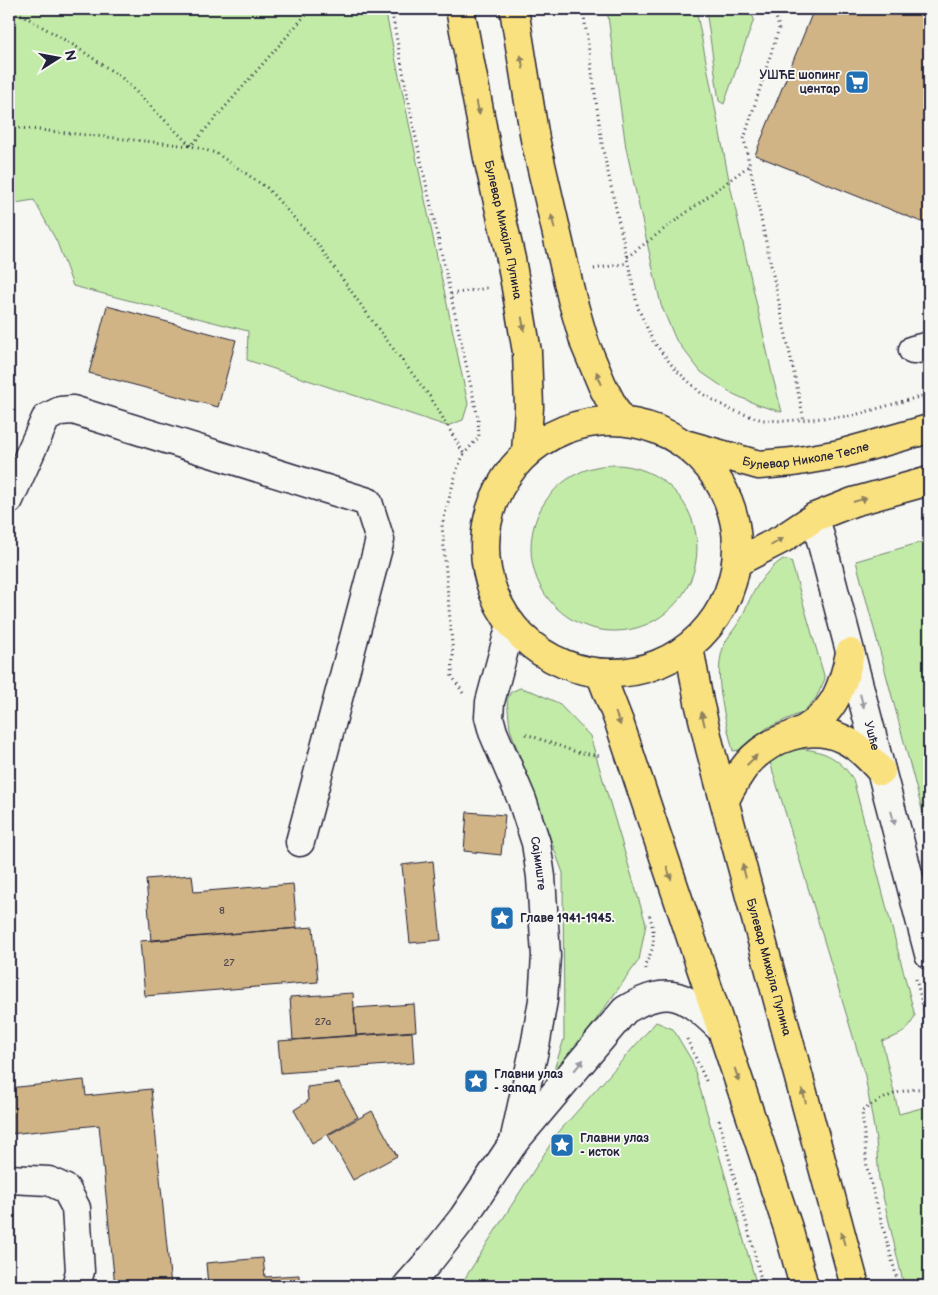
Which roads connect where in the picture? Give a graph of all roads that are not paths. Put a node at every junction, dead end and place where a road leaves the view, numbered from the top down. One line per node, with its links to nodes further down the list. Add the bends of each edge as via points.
1 (460, 9): 6 (main road, Булевар Михајла Пупина, one-way to 6, via 528,352)
2 (514, 9): 3 (main road, one-way to 2, via 602,387 572,299 535,138)
3 (621, 421): 5 (main road, via 643,424); 6 (main road, via 600,421 567,428)
4 (929, 429): 5 (main road, Булевар Николе Тесле, via 840,454 759,465)
5 (684, 443): 10 (main road, via 701,458 726,496 738,539)
6 (526, 453): 11 (main road, via 499,488 486,529 487,569 500,607)
7 (929, 481): 9 (main road, one-way to 7, via 853,502)
8 (9, 500): 18 (street, via 46,418 60,411 73,410 368,502 380,540)
9 (815, 518): 10 (main road, one-way to 9); 13 (street, Ушће)
10 (737, 562): 12 (main road, via 721,610)
11 (511, 624): 14 (main road, via 522,637 550,658 566,666); 21 (street, Сајмиште, via 490,702 490,717 536,843 546,956 543,1000)
12 (689, 647): 14 (main road, via 673,658 646,668 619,674); 17 (main road, Булевар Михајла Пупина, one-way to 12, via 699,702)
13 (850, 653): 15 (main road, via 846,673 826,712 810,728); 16 (street, Ушће, one-way to 16)
14 (600, 673): 20 (main road, one-way to 20)
15 (792, 736): 16 (main road, via 809,732 843,739 858,748); 17 (main road, one-way to 15, via 747,764 768,746)
16 (881, 771): 19 (street, Ушће, one-way to 19)
17 (725, 800): 28 (main road, Булевар Михајла Пупина, one-way to 17)
18 (300, 842)
19 (929, 954)
20 (721, 1029): 21 (street, Сајмиште, one-way to 20, via 625,1010 637,1003 656,996 684,999 692,1002); 27 (main road, one-way to 27, via 788,1228)
21 (514, 1142): 23 (street, Сајмиште, via 463,1218)
22 (9, 1179): 24 (street, via 50,1181 66,1189 76,1208 80,1271)
23 (430, 1260): 25 (street, Сајмиште); 26 (street)
24 (76, 1286)
25 (407, 1286)
26 (437, 1286)
27 (804, 1286)
28 (855, 1286)

